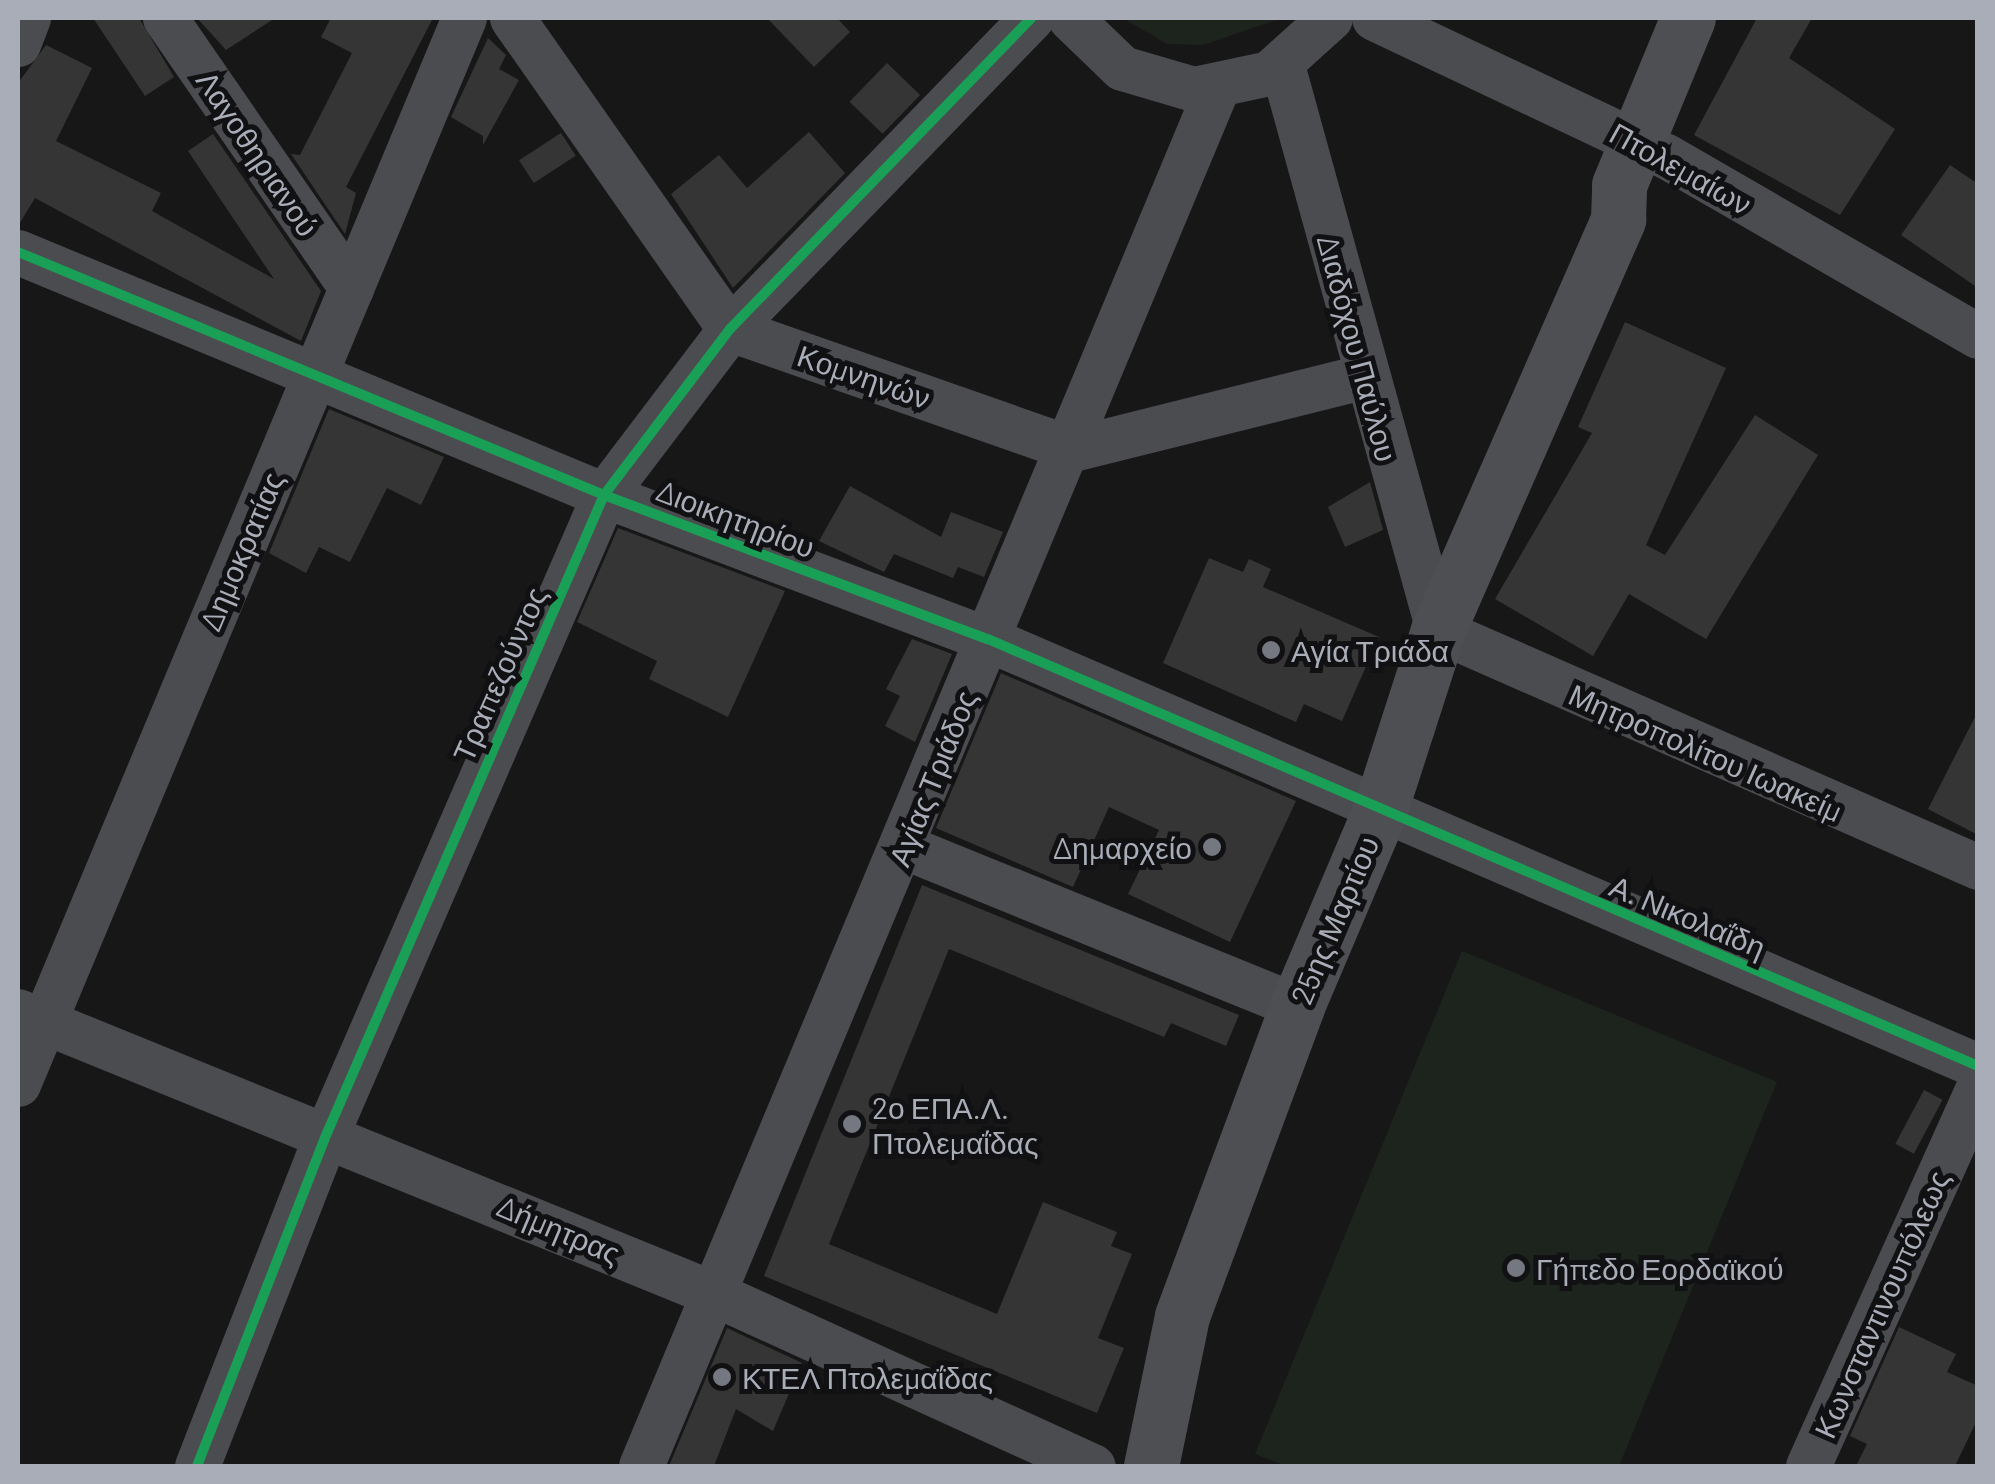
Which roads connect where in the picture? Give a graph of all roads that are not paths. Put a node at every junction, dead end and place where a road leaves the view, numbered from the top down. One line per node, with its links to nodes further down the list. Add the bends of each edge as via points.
1 (28, 18): 11 (street)
2 (165, 18): 16 (street, Λαγοθηριανού)
3 (464, 18): 16 (street, Δημοκρατίας)
4 (512, 18): 17 (street)
5 (1031, 18): 17 (street, Τραπεζούντος)
6 (1070, 18): 13 (street, via 1099,52 1144,78)
7 (1330, 18): 12 (street)
8 (1374, 18): 14 (street, Πτολεμαίων)
9 (1688, 18): 14 (main road, 25ης Μαρτίου)
10 (1725, 18): 14 (main road, 25ης Μαρτίου)
11 (18, 44)
12 (1282, 64): 13 (street); 20 (street, Διαδόχου Παύλου)
13 (1217, 88): 21 (street, Αγίας Τριάδος)
14 (1650, 148): 18 (street, Πτολεμαίων); 23 (main road, 25ης Μαρτίου)
15 (18, 252): 19 (street, Διοικητηρίου)
16 (350, 288): 19 (street, Δημοκρατίας)
17 (730, 329): 21 (street, Κομνηνών); 22 (street, Τραπεζούντος)
18 (1978, 336)
19 (314, 376): 22 (street, Διοικητηρίου); 29 (street, Δημοκρατίας)
20 (1366, 376): 21 (street); 23 (street, Διαδόχου Παύλου)
21 (1072, 449): 24 (street, Αγίας Τριάδος)
22 (604, 495): 24 (street, Διοικητηρίου); 33 (street, Τραπεζούντος)
23 (1438, 630): 25 (main road, 25ης Μαρτίου); 27 (street, Μητροπολίτου Ιωακείμ)
24 (988, 639): 25 (street, Διοικητηρίου); 26 (street, Αγίας Τριάδος)
25 (1379, 813): 28 (main road, 25ης Μαρτίου); 30 (street, Α. Νικολαΐδη)
26 (905, 847): 28 (street); 34 (street, Αγίας Τριάδος)
27 (1978, 867)
28 (1296, 1006): 38 (main road, 25ης Μαρτίου, via 1182,1316)
29 (31, 1016): 31 (street, Δημοκρατίας); 33 (street, Δήμητρας)
30 (1978, 1066)
31 (18, 1084)
32 (1978, 1086): 39 (street, Κωνσταντινουπόλεως)
33 (326, 1133): 34 (street, Δήμητρας); 35 (street, Τραπεζούντος)
34 (716, 1294): 36 (street, Αγίας Τριάδος); 37 (street, Δήμητρας)
35 (197, 1466)
36 (641, 1466)
37 (1092, 1466)
38 (1151, 1466)
39 (1808, 1466)

